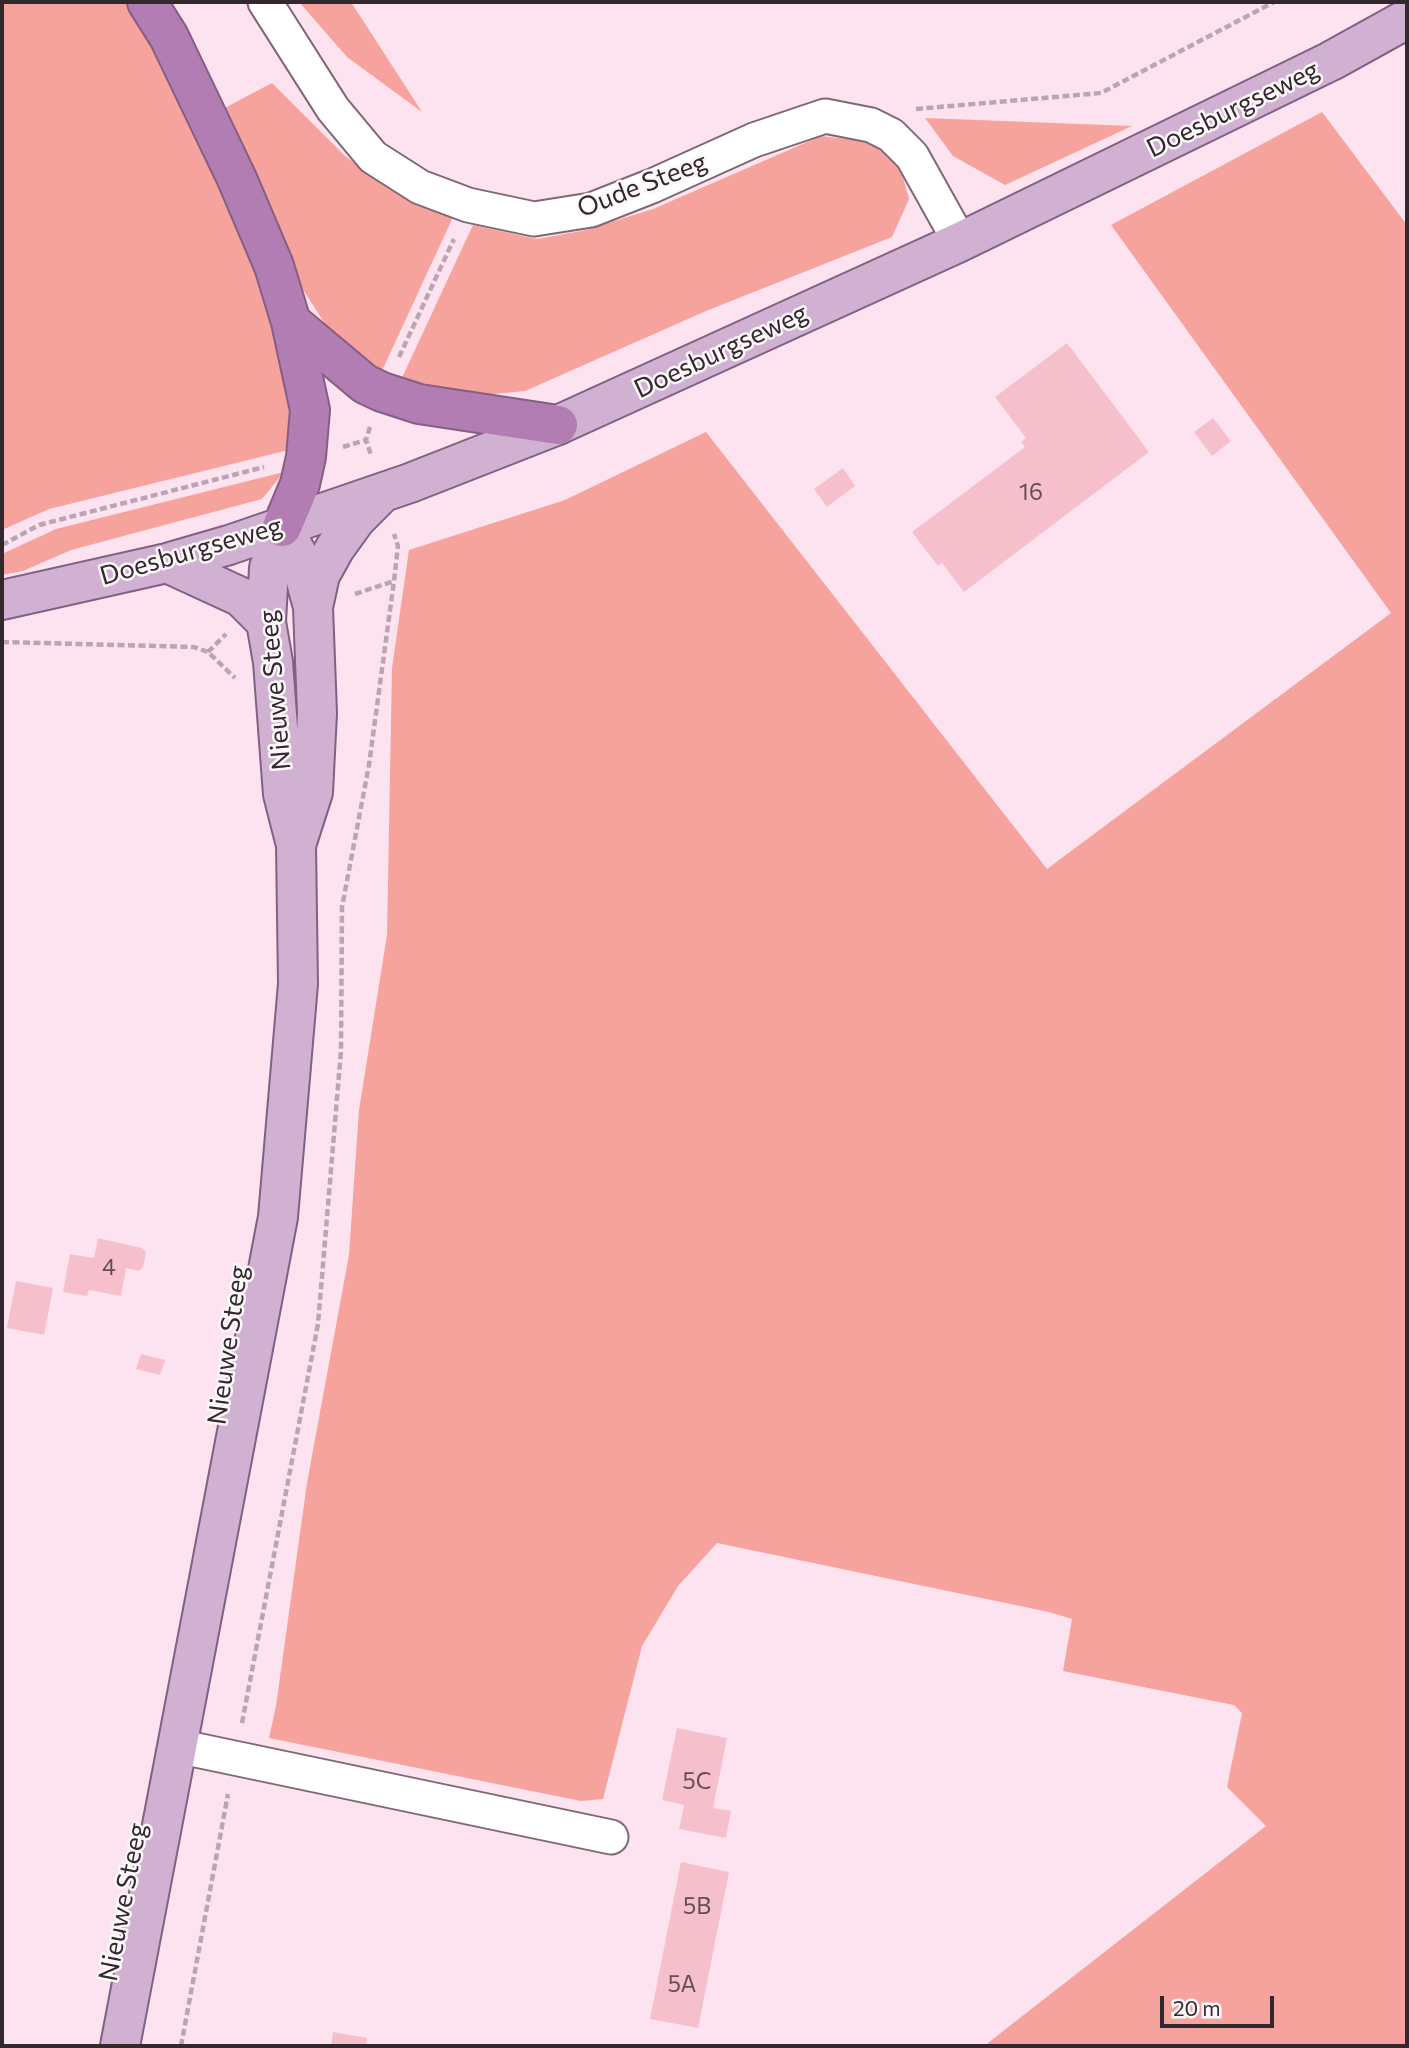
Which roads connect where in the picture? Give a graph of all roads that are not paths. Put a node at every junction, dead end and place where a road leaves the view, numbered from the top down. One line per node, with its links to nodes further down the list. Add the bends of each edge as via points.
1 (147, 2): 5 (highway, via 169,37 237,179 274,266)
2 (265, 2): 4 (street, Oude Steeg, via 333,109 373,156 420,187 468,205 534,219 591,210 754,140 825,116 871,125 891,135 912,156)
3 (1407, 19): 4 (main road, Doesburgseweg)
4 (960, 242): 6 (main road, Doesburgseweg)
5 (291, 322): 6 (highway, via 365,384 382,391 419,404); 8 (highway, via 310,410 300,484)
6 (558, 425): 7 (main road, Doesburgseweg)
7 (384, 491): 8 (main road, Doesburgseweg); 11 (main road, via 335,548 320,575)
8 (282, 527): 9 (main road, Doesburgseweg); 11 (main road, Nieuwe Steeg, via 300,559); 12 (main road, Nieuwe Steeg, via 269,568)
9 (167, 563): 10 (main road, Doesburgseweg); 12 (main road, via 241,597)
10 (2, 600)
11 (313, 607): 13 (main road, Nieuwe Steeg, via 317,713 313,792)
12 (266, 622): 13 (main road, Nieuwe Steeg, via 283,794)
13 (296, 845): 14 (main road, Nieuwe Steeg, via 298,984 278,1217)
14 (177, 1746): 15 (street); 16 (main road, Nieuwe Steeg)
15 (611, 1837)
16 (120, 2046)

